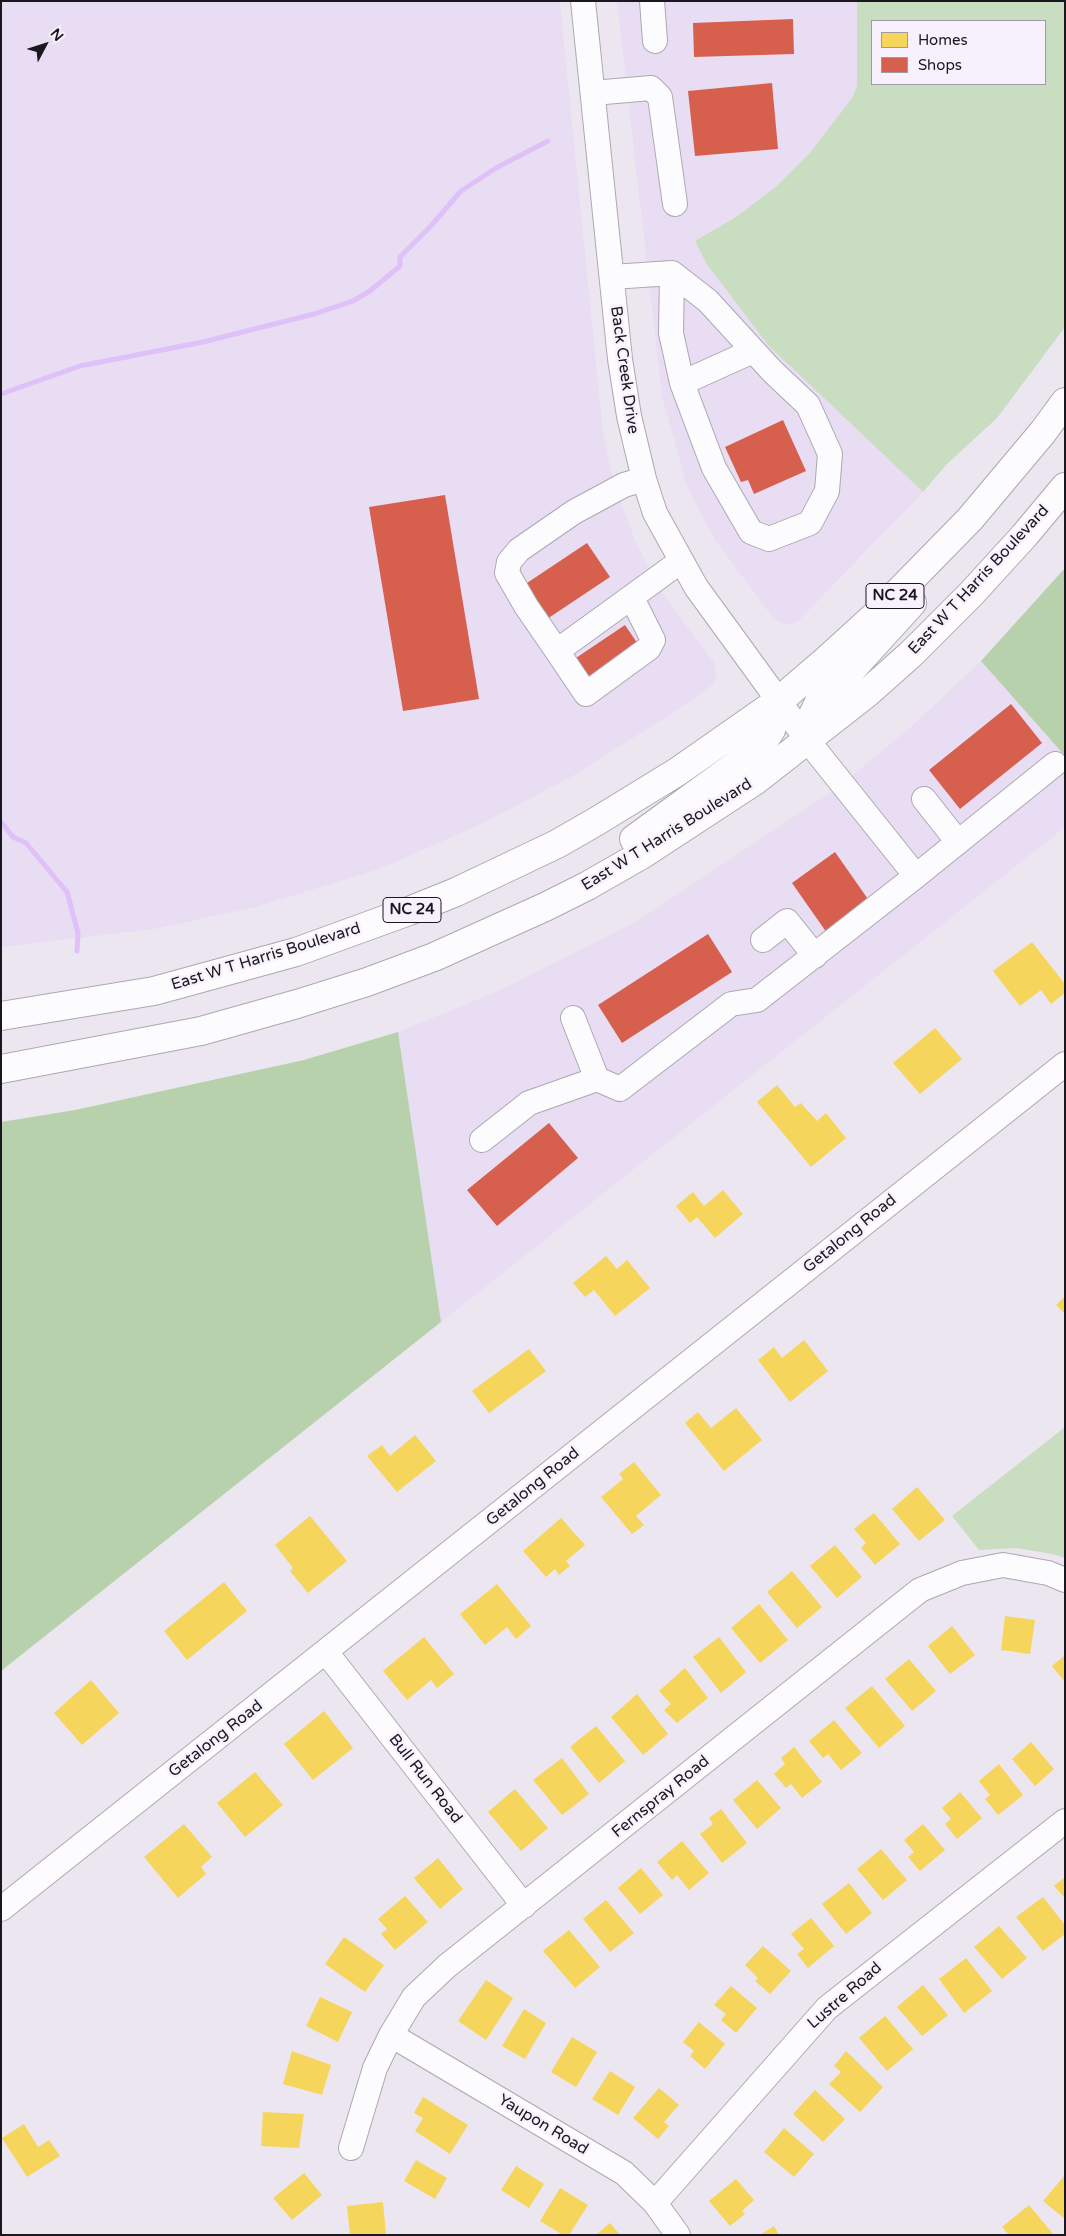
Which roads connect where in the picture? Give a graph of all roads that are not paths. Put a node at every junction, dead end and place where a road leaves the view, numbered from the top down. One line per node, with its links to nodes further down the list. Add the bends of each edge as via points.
1 (583, 1): 4 (street, Back Creek Drive)
2 (652, 1): 3 (street)
3 (655, 40)
4 (593, 93): 5 (street, via 651,88 660,97); 7 (street, Back Creek Drive)
5 (675, 204)
6 (672, 272): 7 (street); 8 (street, via 708,302); 9 (street, via 671,333)
7 (612, 277): 11 (street, Back Creek Drive, via 629,416)
8 (753, 351): 9 (street); 9 (street, via 808,405 830,454 827,491 810,523 769,539 751,532 714,468)
9 (682, 383)
10 (1065, 402): 12 (main road, East W T Harris Boulevard / NC 24)
11 (644, 479): 14 (street, Back Creek Drive, via 655,513); 16 (street, via 624,485 574,512 519,550 509,562 507,573)
12 (1000, 484): 17 (main road, East W T Harris Boulevard / NC 24, via 878,613); 18 (main road, via 949,563 820,700 809,723)
13 (1065, 487): 18 (main road, East W T Harris Boulevard / NC 24, via 971,594 911,654)
14 (681, 561): 15 (street); 17 (street, Back Creek Drive, via 696,588)
15 (626, 601): 16 (street); 16 (street, via 636,606 653,640 649,648 586,694)
16 (557, 651)
17 (780, 700): 18 (street, Back Creek Drive); 23 (main road, via 771,730 758,749 647,831); 26 (main road, East W T Harris Boulevard / NC 24, via 677,772 597,821 456,892 352,933 246,967 154,991)
18 (808, 741): 22 (street, Back Creek Drive); 23 (main road, East W T Harris Boulevard / NC 24, via 756,780 643,854 554,903)
19 (1055, 764): 21 (street)
20 (924, 799): 21 (street)
21 (958, 842): 22 (street)
22 (916, 876): 25 (street)
23 (490, 932): 31 (main road, East W T Harris Boulevard / NC 24, via 367,982 250,1019)
24 (763, 940): 25 (street, via 787,921)
25 (815, 956): 32 (street, via 757,1000 731,1004 620,1089)
26 (66, 1006): 27 (main road, East W T Harris Boulevard / NC 24); 29 (main road, via 21,1028)
27 (1, 1016)
28 (573, 1018): 32 (street)
29 (1, 1033)
30 (1065, 1064): 35 (street, Getalong Road)
31 (1, 1069)
32 (597, 1079): 33 (street, via 529,1103)
33 (482, 1140)
34 (1065, 1580): 37 (street, Fernspray Road, via 1048,1573 1003,1565 962,1572 920,1590)
35 (326, 1652): 37 (street, Bull Run Road); 38 (street, Getalong Road)
36 (1065, 1821): 41 (street, Lustre Road, via 826,2008)
37 (524, 1906): 39 (street, Fernspray Road, via 447,1966 414,1998)
38 (1, 1909)
39 (391, 2036): 40 (street, Fernspray Road, via 375,2068); 41 (street, Yaupon Road, via 624,2173)
40 (352, 2148)
41 (655, 2203): 42 (street, Yaupon Road)
42 (678, 2235)

